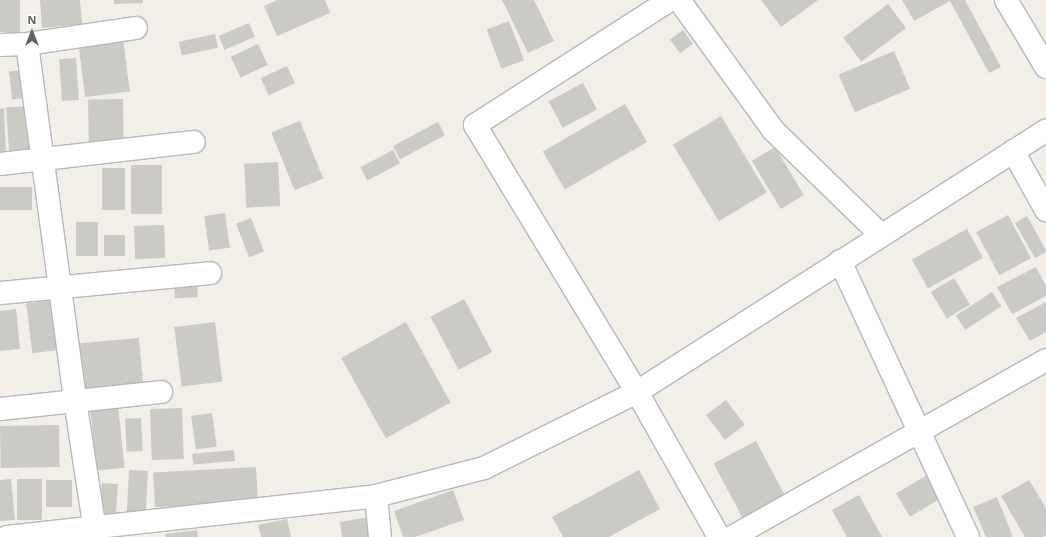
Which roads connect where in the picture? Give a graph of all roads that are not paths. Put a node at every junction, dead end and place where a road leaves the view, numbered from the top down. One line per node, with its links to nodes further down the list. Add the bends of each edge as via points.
1 (670, 0): 21 (street, via 475,126)
2 (679, 0): 14 (street, via 773,130)
3 (1006, 0): 7 (street)
4 (136, 28): 5 (street)
5 (27, 44): 6 (street); 11 (street)
6 (0, 45)
7 (1046, 67)
8 (1046, 130): 10 (street)
9 (194, 142): 11 (street)
10 (1012, 151): 13 (street); 14 (street)
11 (43, 160): 12 (street); 17 (street)
12 (0, 164)
13 (1046, 210)
14 (881, 235): 15 (street)
15 (840, 261): 21 (street); 24 (street)
16 (210, 274): 17 (street)
17 (60, 287): 18 (street); 22 (street)
18 (0, 293)
19 (1046, 360): 24 (street)
20 (161, 392): 22 (street)
21 (637, 392): 25 (street, via 484,468); 29 (street)
22 (75, 400): 23 (street); 26 (street)
23 (0, 409)
24 (919, 432): 30 (street); 31 (street)
25 (376, 496): 26 (street); 28 (street)
26 (95, 533): 27 (street)
27 (7, 537)
28 (380, 537)
29 (719, 537)
30 (732, 537)
31 (968, 537)

